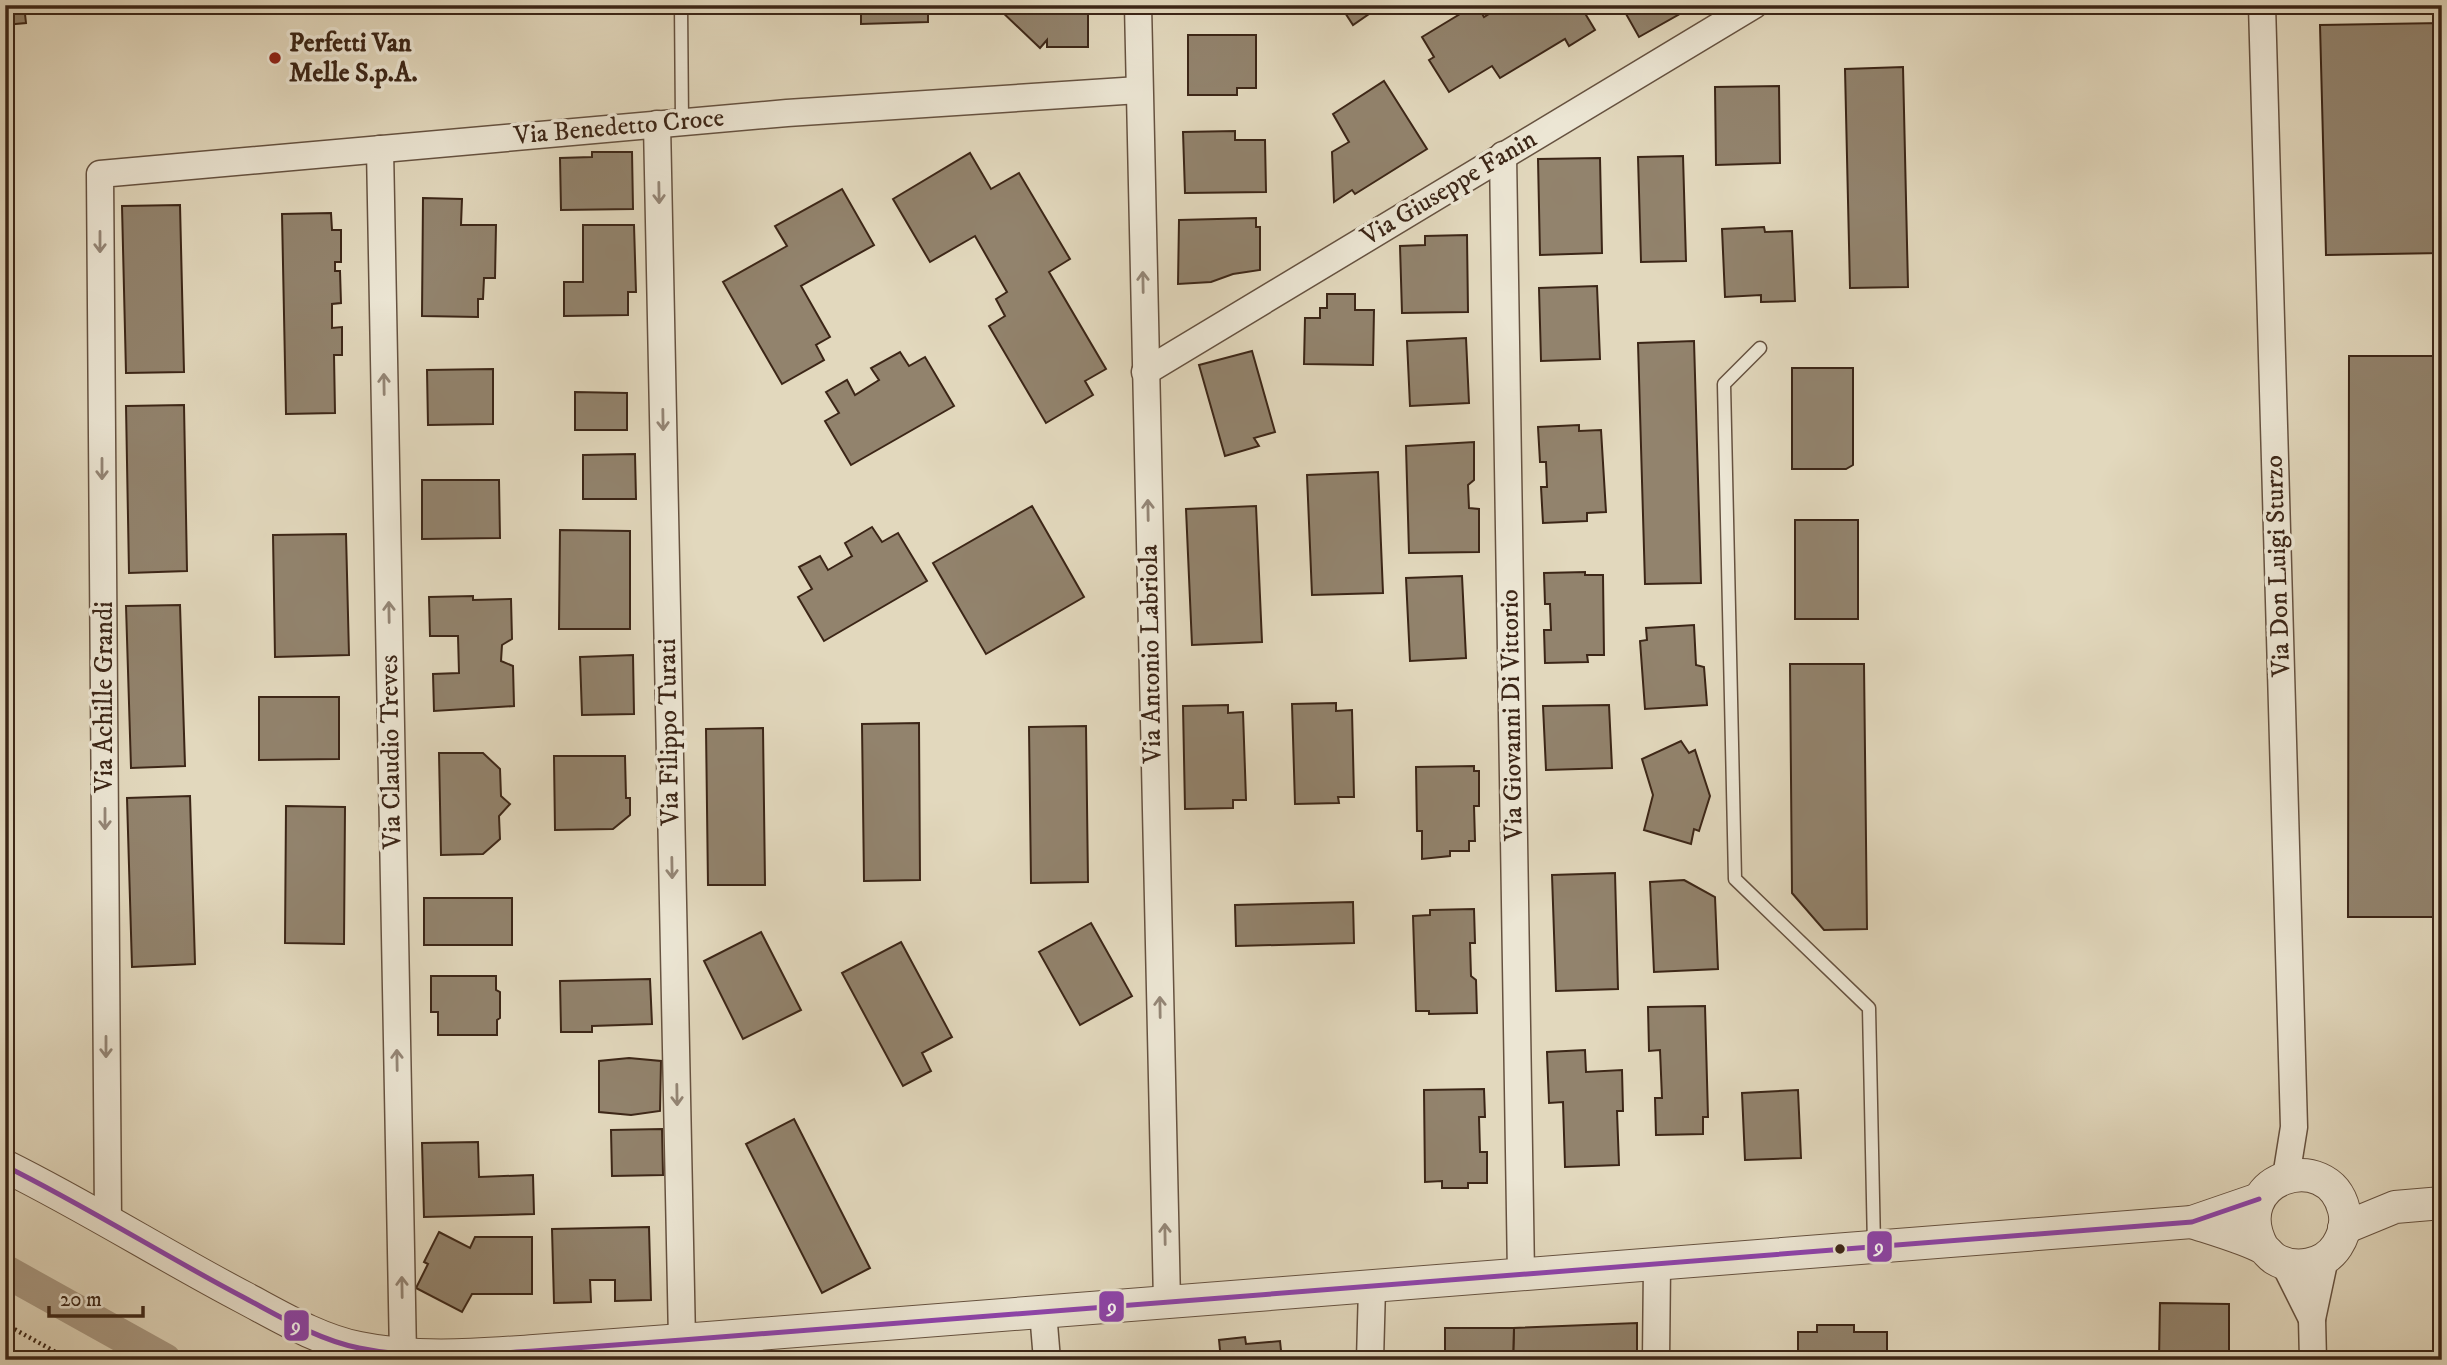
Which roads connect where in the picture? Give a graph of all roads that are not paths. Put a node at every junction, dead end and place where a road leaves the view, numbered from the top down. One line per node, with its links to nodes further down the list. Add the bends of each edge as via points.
1 (681, 5): 6 (lane)
2 (1138, 5): 5 (street, Via Antonio Labriola)
3 (1754, 5): 8 (street, Via Giuseppe Fanin)
4 (2262, 5): 13 (street, Via Don Luigi Sturzo, via 2294,1127)
5 (1139, 90): 6 (street, Via Benedetto Croce); 11 (street, Via Antonio Labriola, one-way to 5)
6 (670, 123): 7 (street, Via Benedetto Croce); 29 (street, Via Filippo Turati, one-way to 29)
7 (380, 149): 9 (street, Via Benedetto Croce); 31 (street, Via Claudio Treves, one-way to 7)
8 (1503, 155): 11 (street, Via Giuseppe Fanin); 24 (street, Via Giovanni Di Vittorio)
9 (100, 174): 17 (street, Via Achille Grandi, one-way to 17)
10 (1760, 348): 20 (lane, via 1724,384 1735,879 1868,1008)
11 (1145, 372): 26 (street, Via Antonio Labriola, one-way to 11)
12 (5, 1166): 17 (street)
13 (2312, 1183): 14 (street, via 2266,1189); 16 (street); 19 (street, via 2345,1216)
14 (2259, 1199): 18 (street); 21 (street, via 2256,1236)
15 (2442, 1203): 16 (street)
16 (2395, 1207): 19 (street)
17 (108, 1220): 31 (street, via 210,1280 313,1332 357,1348)
18 (2192, 1222): 20 (street); 21 (street)
19 (2344, 1228): 22 (street)
20 (1874, 1247): 23 (street)
21 (2274, 1255): 22 (street, via 2298,1266); 28 (street)
22 (2325, 1258): 28 (street)
23 (1657, 1265): 24 (street); 34 (street)
24 (1521, 1275): 25 (street)
25 (1372, 1287): 26 (street); 33 (street)
26 (1167, 1302): 27 (street)
27 (1043, 1312): 30 (street); 32 (street)
28 (2312, 1319): 35 (street)
29 (682, 1340): 30 (street); 31 (street, via 488,1354)
30 (721, 1349)
31 (403, 1355)
32 (1047, 1360)
33 (1370, 1360)
34 (1656, 1360)
35 (2313, 1360)

